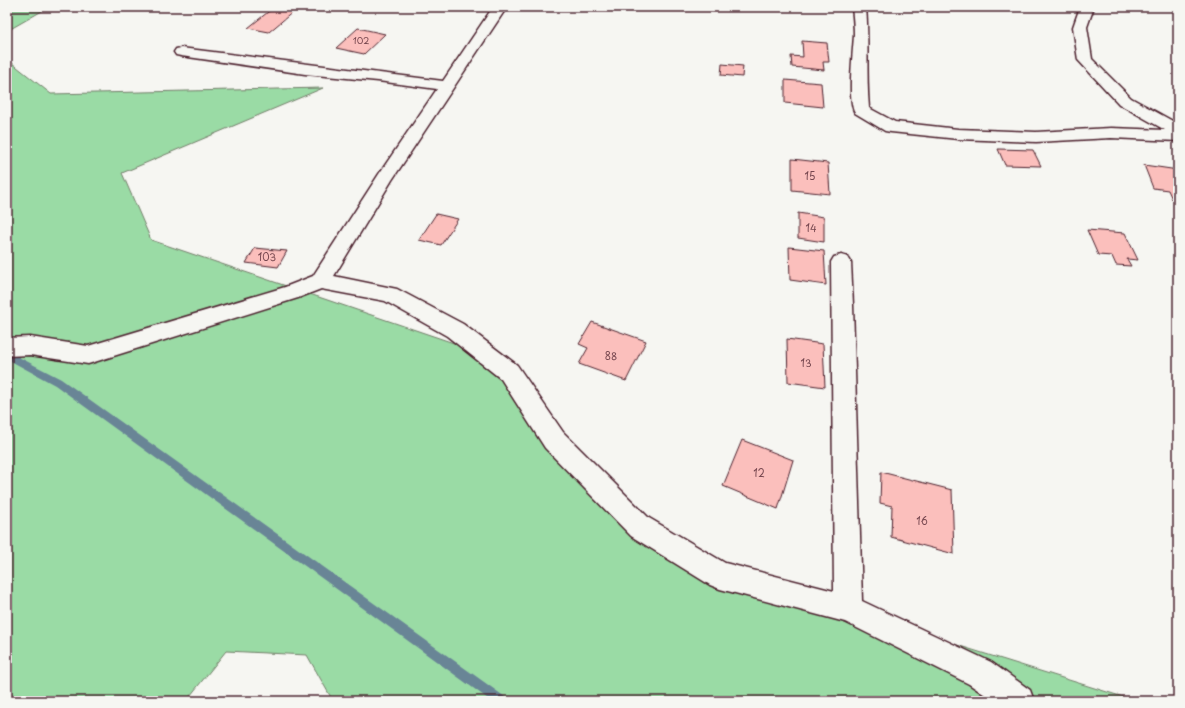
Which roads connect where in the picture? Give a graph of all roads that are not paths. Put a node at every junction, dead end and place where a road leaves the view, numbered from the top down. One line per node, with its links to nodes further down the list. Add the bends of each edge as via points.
1 (500, 7): 5 (street)
2 (859, 7): 7 (street, via 862,34 858,86 862,110 891,127 958,134 1036,137 1111,133)
3 (1087, 7): 6 (street, via 1080,27 1085,60 1124,101)
4 (181, 52): 5 (street)
5 (447, 86): 9 (street)
6 (1178, 131)
7 (1178, 136)
8 (841, 262): 11 (street)
9 (320, 281): 10 (street, via 291,293 88,355 30,346); 11 (street, via 390,294 456,330 509,372 554,440 640,527 720,576)
10 (7, 347)
11 (848, 609): 12 (street, via 980,672)
12 (1019, 701)

